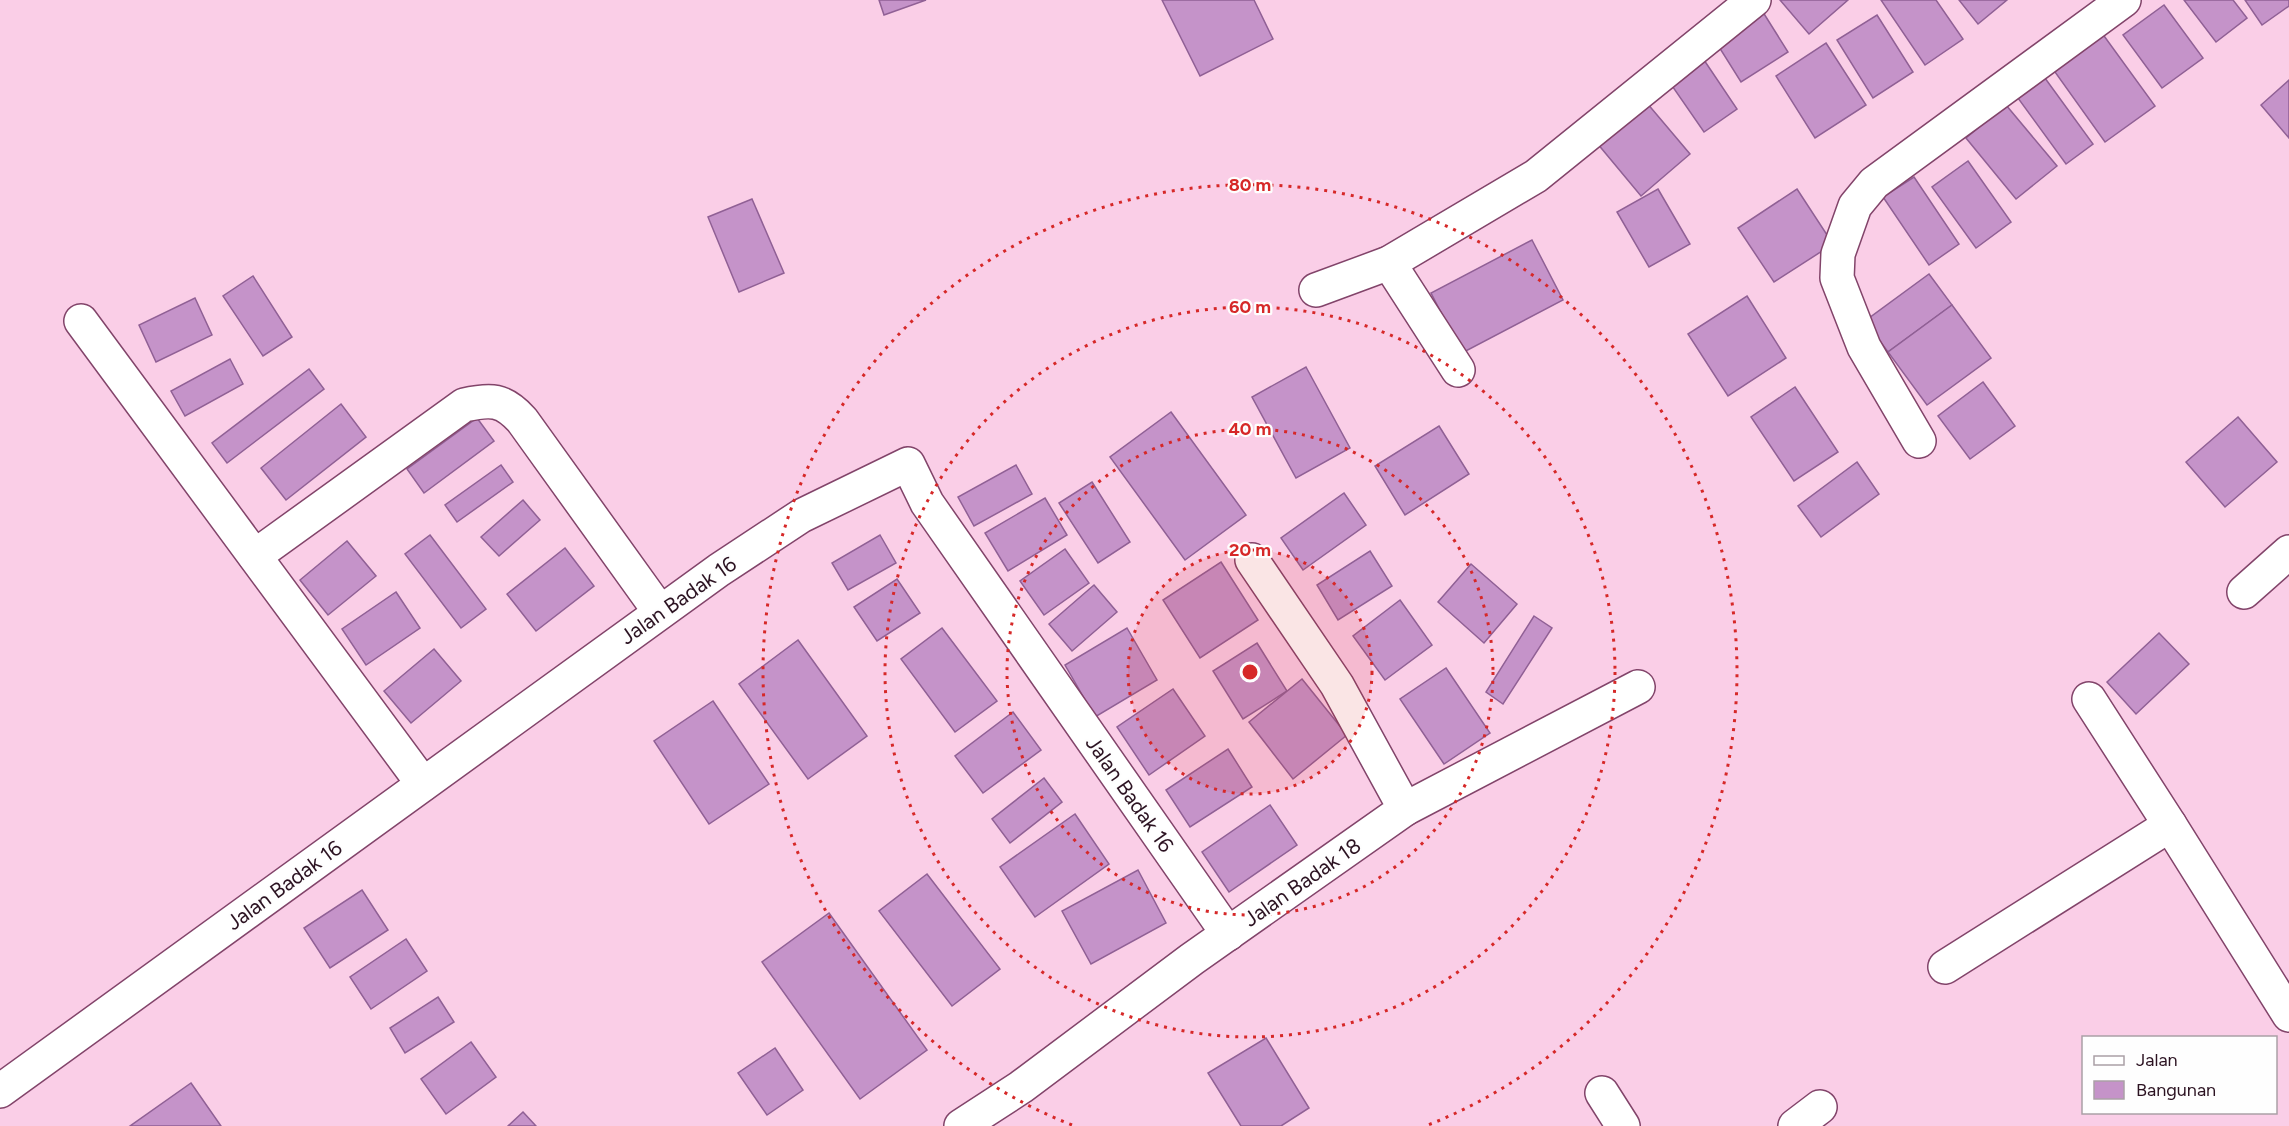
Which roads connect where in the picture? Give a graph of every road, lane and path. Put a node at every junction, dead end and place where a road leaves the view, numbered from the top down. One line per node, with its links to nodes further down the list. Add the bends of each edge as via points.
1 (1754, 0): 3 (street, via 1536,176)
2 (2124, 0): 7 (street, via 1874,183 1855,207 1838,254 1837,278 1864,347)
3 (1389, 263): 4 (street); 6 (street)
4 (1316, 290)
5 (81, 321): 9 (street)
6 (1458, 370)
7 (1919, 441)
8 (2289, 552): 11 (street)
9 (255, 556): 12 (street, via 464,405 487,400 509,406 522,420); 15 (street)
10 (1252, 560): 16 (street, via 1337,685)
11 (2244, 591)
12 (660, 612): 15 (street, Jalan Badak 16); 18 (street, Jalan Badak 16, via 801,516 908,464 927,503)
13 (1638, 687): 16 (street, Jalan Badak 18)
14 (2089, 699): 17 (street)
15 (423, 784): 21 (street, Jalan Badak 16)
16 (1405, 809): 18 (street, Jalan Badak 18)
17 (2170, 825): 19 (street); 20 (street)
18 (1228, 934): 23 (street, Jalan Badak 18, via 1021,1087)
19 (1945, 967)
20 (2289, 1016)
21 (0, 1091)
22 (1602, 1093): 24 (street)
23 (961, 1126)
24 (1623, 1126)

